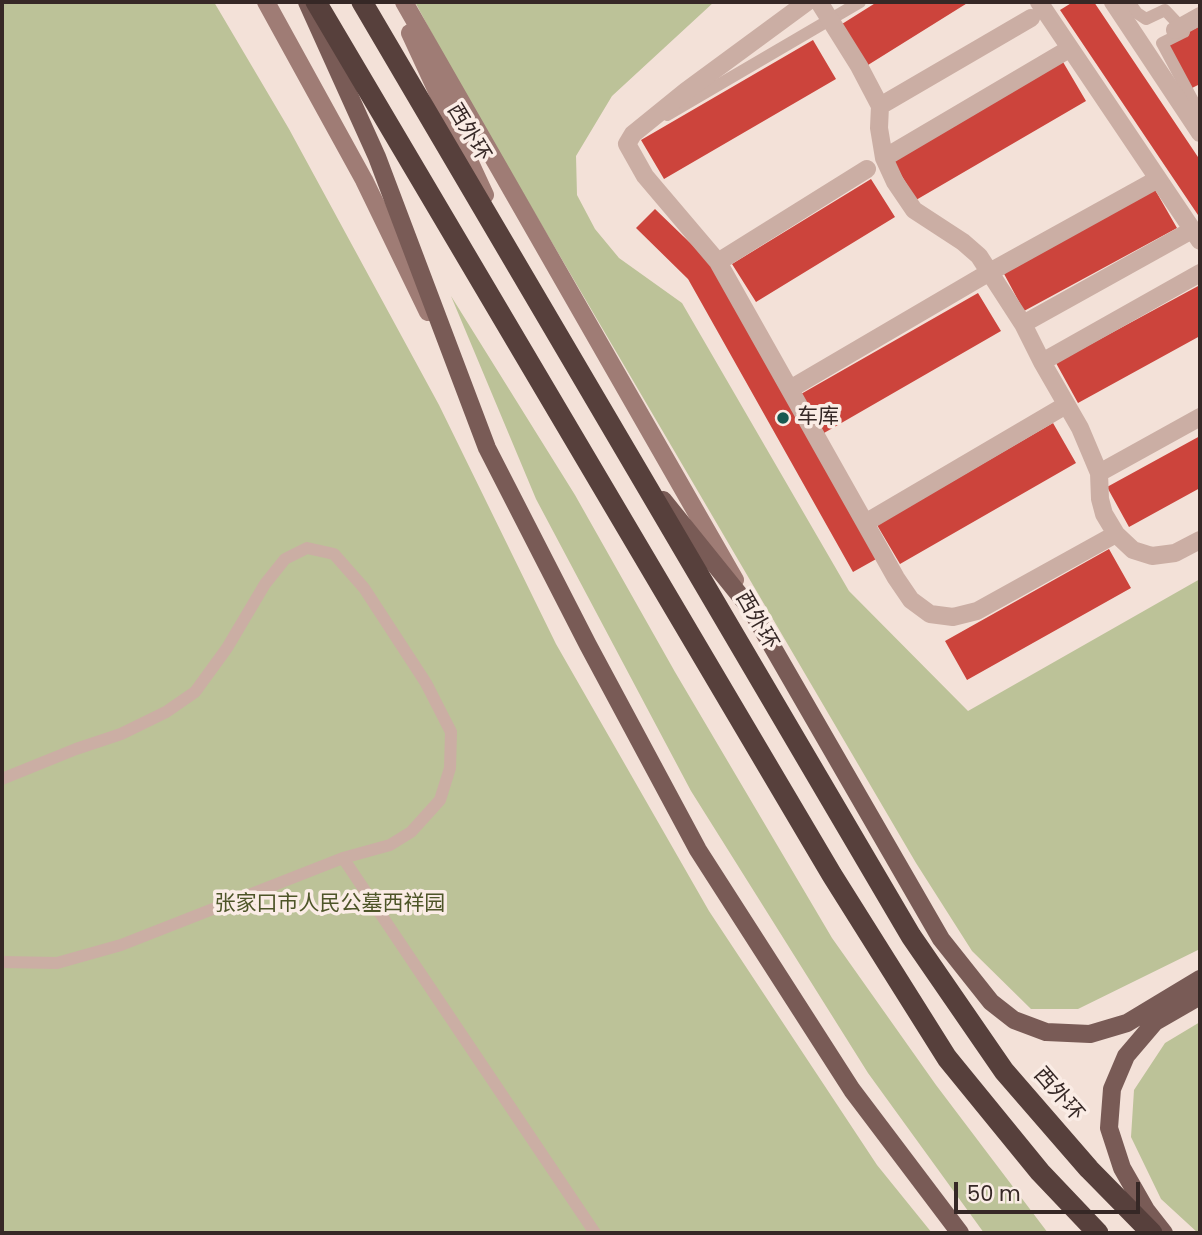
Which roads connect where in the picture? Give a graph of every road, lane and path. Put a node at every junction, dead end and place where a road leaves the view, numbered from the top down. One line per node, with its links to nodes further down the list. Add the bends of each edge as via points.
1 (266, 2): 31 (main road, via 364,180)
2 (307, 2): 31 (main road, via 377,157)
3 (316, 2): 48 (highway, via 832,875 947,1058 1040,1172)
4 (362, 2): 25 (highway, 西外环)
5 (396, 2): 25 (main road)
6 (404, 2): 40 (main road)
7 (807, 2): 20 (street)
8 (819, 2): 14 (street)
9 (860, 2): 14 (lane)
10 (1113, 2): 19 (street)
11 (1129, 2): 15 (lane, via 1146,19 1166,10)
12 (1035, 10): 16 (street); 17 (street)
13 (1200, 16): 15 (street)
14 (831, 20): 17 (street); 20 (lane)
15 (1178, 29): 18 (lane, via 1184,32 1163,43)
16 (1069, 48): 21 (street); 23 (street)
17 (880, 106): 21 (street)
18 (1200, 114)
19 (1200, 133)
20 (633, 134): 26 (street, via 627,144 645,176)
21 (884, 158): 27 (street, via 914,210 963,242 979,256)
22 (867, 169): 26 (street)
23 (1158, 178): 24 (street); 27 (street)
24 (1196, 235): 29 (street)
25 (514, 258): 35 (highway, 西外环)
26 (718, 262): 32 (street)
27 (988, 273): 29 (street); 32 (street)
28 (1200, 273): 30 (street)
29 (1023, 324): 30 (street)
30 (1042, 362): 33 (street)
31 (458, 373): 47 (main road, via 487,447 698,850 852,1090)
32 (790, 389): 37 (street)
33 (1066, 405): 36 (street); 37 (street)
34 (1200, 417): 36 (street)
35 (639, 470): 40 (main road); 49 (highway, 西外环, via 911,936 1004,1071)
36 (1099, 473): 38 (street, via 1104,514)
37 (865, 523): 38 (street, via 911,600 930,614 953,617 977,611)
38 (1116, 534): 39 (street, via 1133,550 1152,556 1175,553)
39 (1200, 540)
40 (750, 608): 44 (main road, via 941,939 991,1002 1014,1020 1046,1032 1090,1034 1127,1023)
41 (2, 779): 42 (lane, via 166,712 195,692 285,559 307,548 334,554 364,588 426,682 451,732 450,768 440,800 411,832 390,845)
42 (343, 858): 43 (lane, via 121,945 57,963); 46 (lane)
43 (2, 962)
44 (1200, 979)
45 (1200, 996): 50 (main road, via 1155,1022 1126,1056 1112,1088 1108,1128 1122,1168)
46 (596, 1233)
47 (960, 1233)
48 (1098, 1233)
49 (1152, 1233)
50 (1164, 1233)

